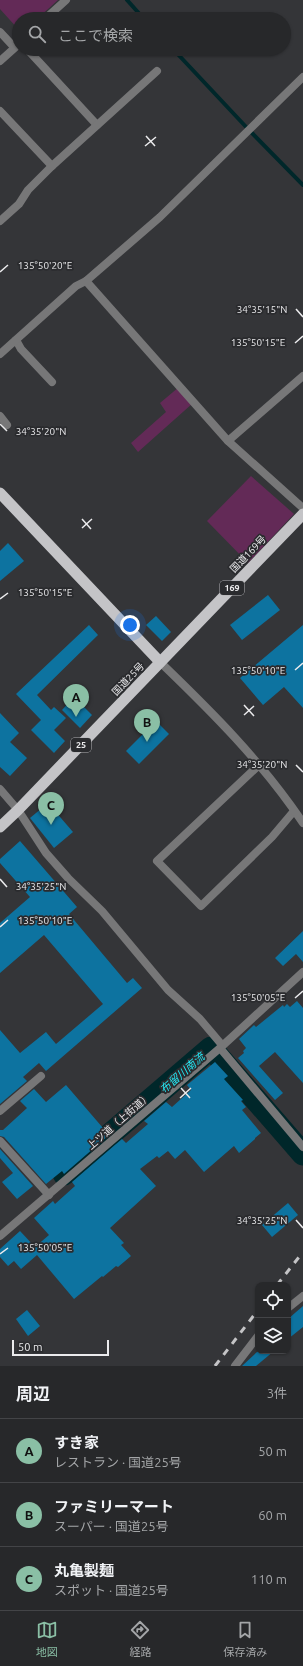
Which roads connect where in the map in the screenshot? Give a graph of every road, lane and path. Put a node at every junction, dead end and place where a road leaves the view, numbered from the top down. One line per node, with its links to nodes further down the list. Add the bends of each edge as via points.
1 (66, 0): 2 (street)
2 (53, 12)
3 (0, 32): 4 (street)
4 (12, 42)
5 (12, 50): 7 (street)
6 (33, 56): 11 (street)
7 (0, 61)
8 (157, 71): 11 (street)
9 (303, 77): 14 (street, via 160,217)
10 (0, 110): 12 (street)
11 (97, 125): 12 (street)
12 (52, 166): 13 (street, via 28,190 19,204)
13 (0, 221)
14 (86, 281): 15 (street, via 76,286); 21 (street)
15 (16, 340): 16 (street); 18 (street, via 21,349)
16 (0, 354)
17 (303, 376): 21 (street)
18 (52, 382)
19 (0, 416): 20 (street)
20 (7, 424)
21 (228, 441): 23 (street)
22 (0, 493): 24 (highway, 国道25号)
23 (303, 513): 24 (highway, 国道169号 / 169)
24 (160, 662): 25 (street, via 219,720); 27 (highway, 国道25号 / 25)
25 (259, 765): 28 (street); 28 (street, via 157,861 201,906 272,837)
26 (0, 789): 27 (street)
27 (18, 810): 30 (highway, 国道25号 / 25); 32 (street, via 46,853 102,911 168,990 200,1019)
28 (294, 811): 29 (street)
29 (303, 824)
30 (0, 827)
31 (303, 972): 32 (street, 上ツ道（上街道）)
32 (221, 1047): 36 (street); 37 (street, 上ツ道（上街道）)
33 (41, 1076): 34 (street)
34 (0, 1111)
35 (0, 1140): 37 (street)
36 (303, 1147)
37 (48, 1195): 38 (street, 上ツ道（上街道）)
38 (0, 1236)
39 (303, 1296): 40 (street)
40 (291, 1306)
41 (255, 1340): 42 (street)
42 (235, 1366)

